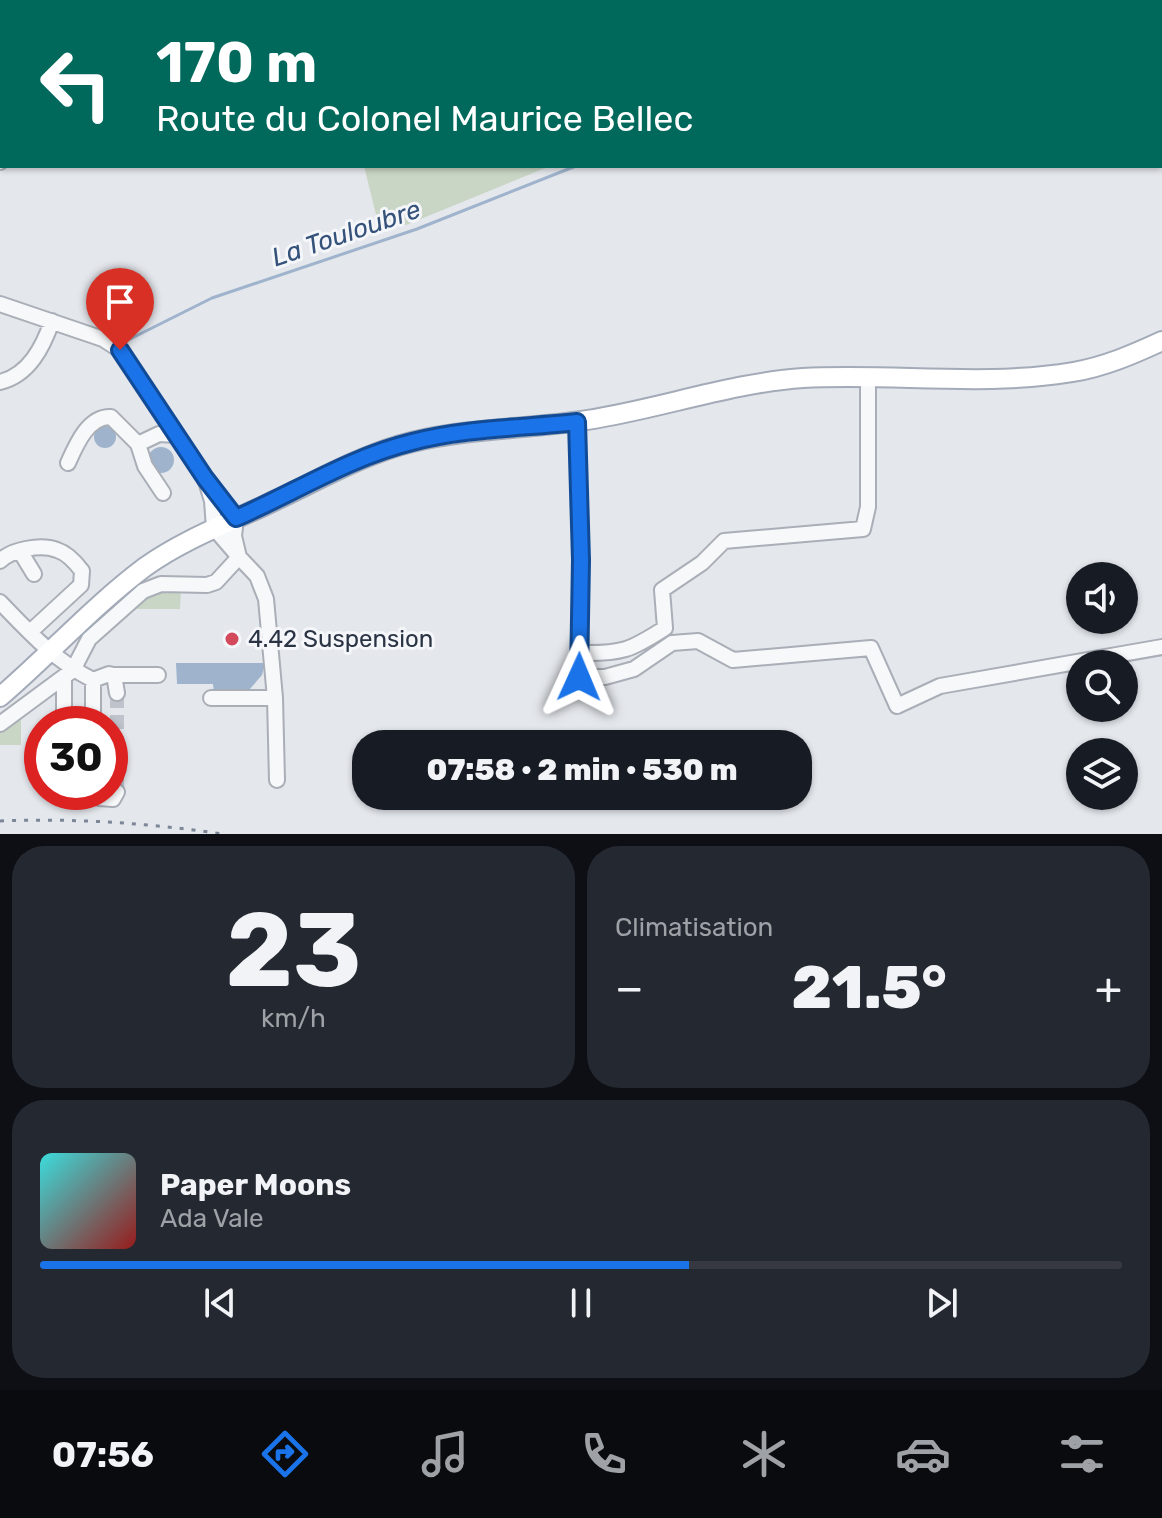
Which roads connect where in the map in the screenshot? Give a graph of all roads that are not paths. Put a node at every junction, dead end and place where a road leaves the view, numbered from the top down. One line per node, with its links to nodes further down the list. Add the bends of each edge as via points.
1 (0, 304): 2 (street)
2 (52, 321): 5 (street, via 34,359); 7 (street, via 115,345)
3 (1162, 341): 4 (main road, via 1077,372 994,380)
4 (868, 378): 6 (main road, via 762,383); 22 (street, via 868,507 863,529 724,541 662,590 665,628 634,648)
5 (0, 382)
6 (577, 422): 12 (main road, via 411,442 371,454); 22 (street)
7 (163, 427): 8 (street); 10 (street, via 177,435)
8 (138, 444): 9 (street, via 116,420 103,416 86,431); 11 (street)
9 (68, 463)
10 (205, 478): 12 (street); 13 (street)
11 (163, 493)
12 (234, 519): 13 (main road); 15 (street)
13 (214, 528): 15 (street); 21 (main road, via 146,566)
14 (20, 551): 16 (street); 17 (street); 19 (street, via 56,549 84,576 81,585)
15 (239, 557): 23 (street, via 216,582 161,584 143,591 89,639); 30 (street, via 263,588)
16 (0, 561)
17 (34, 574)
18 (0, 602): 19 (street)
19 (30, 632): 21 (street)
20 (1162, 647): 22 (street, via 940,686 897,706 871,648 733,660 698,641 672,643 634,669 605,677 579,677)
21 (49, 652): 23 (street); 28 (main road)
22 (580, 653)
23 (69, 674): 26 (street); 31 (street); 33 (street)
24 (114, 675): 25 (street); 26 (street); 27 (street)
25 (158, 675)
26 (93, 680): 32 (street)
27 (117, 693)
28 (0, 697)
29 (211, 698): 30 (street)
30 (275, 698): 34 (street)
31 (66, 706)
32 (93, 706)
33 (0, 724)
34 (277, 780)

